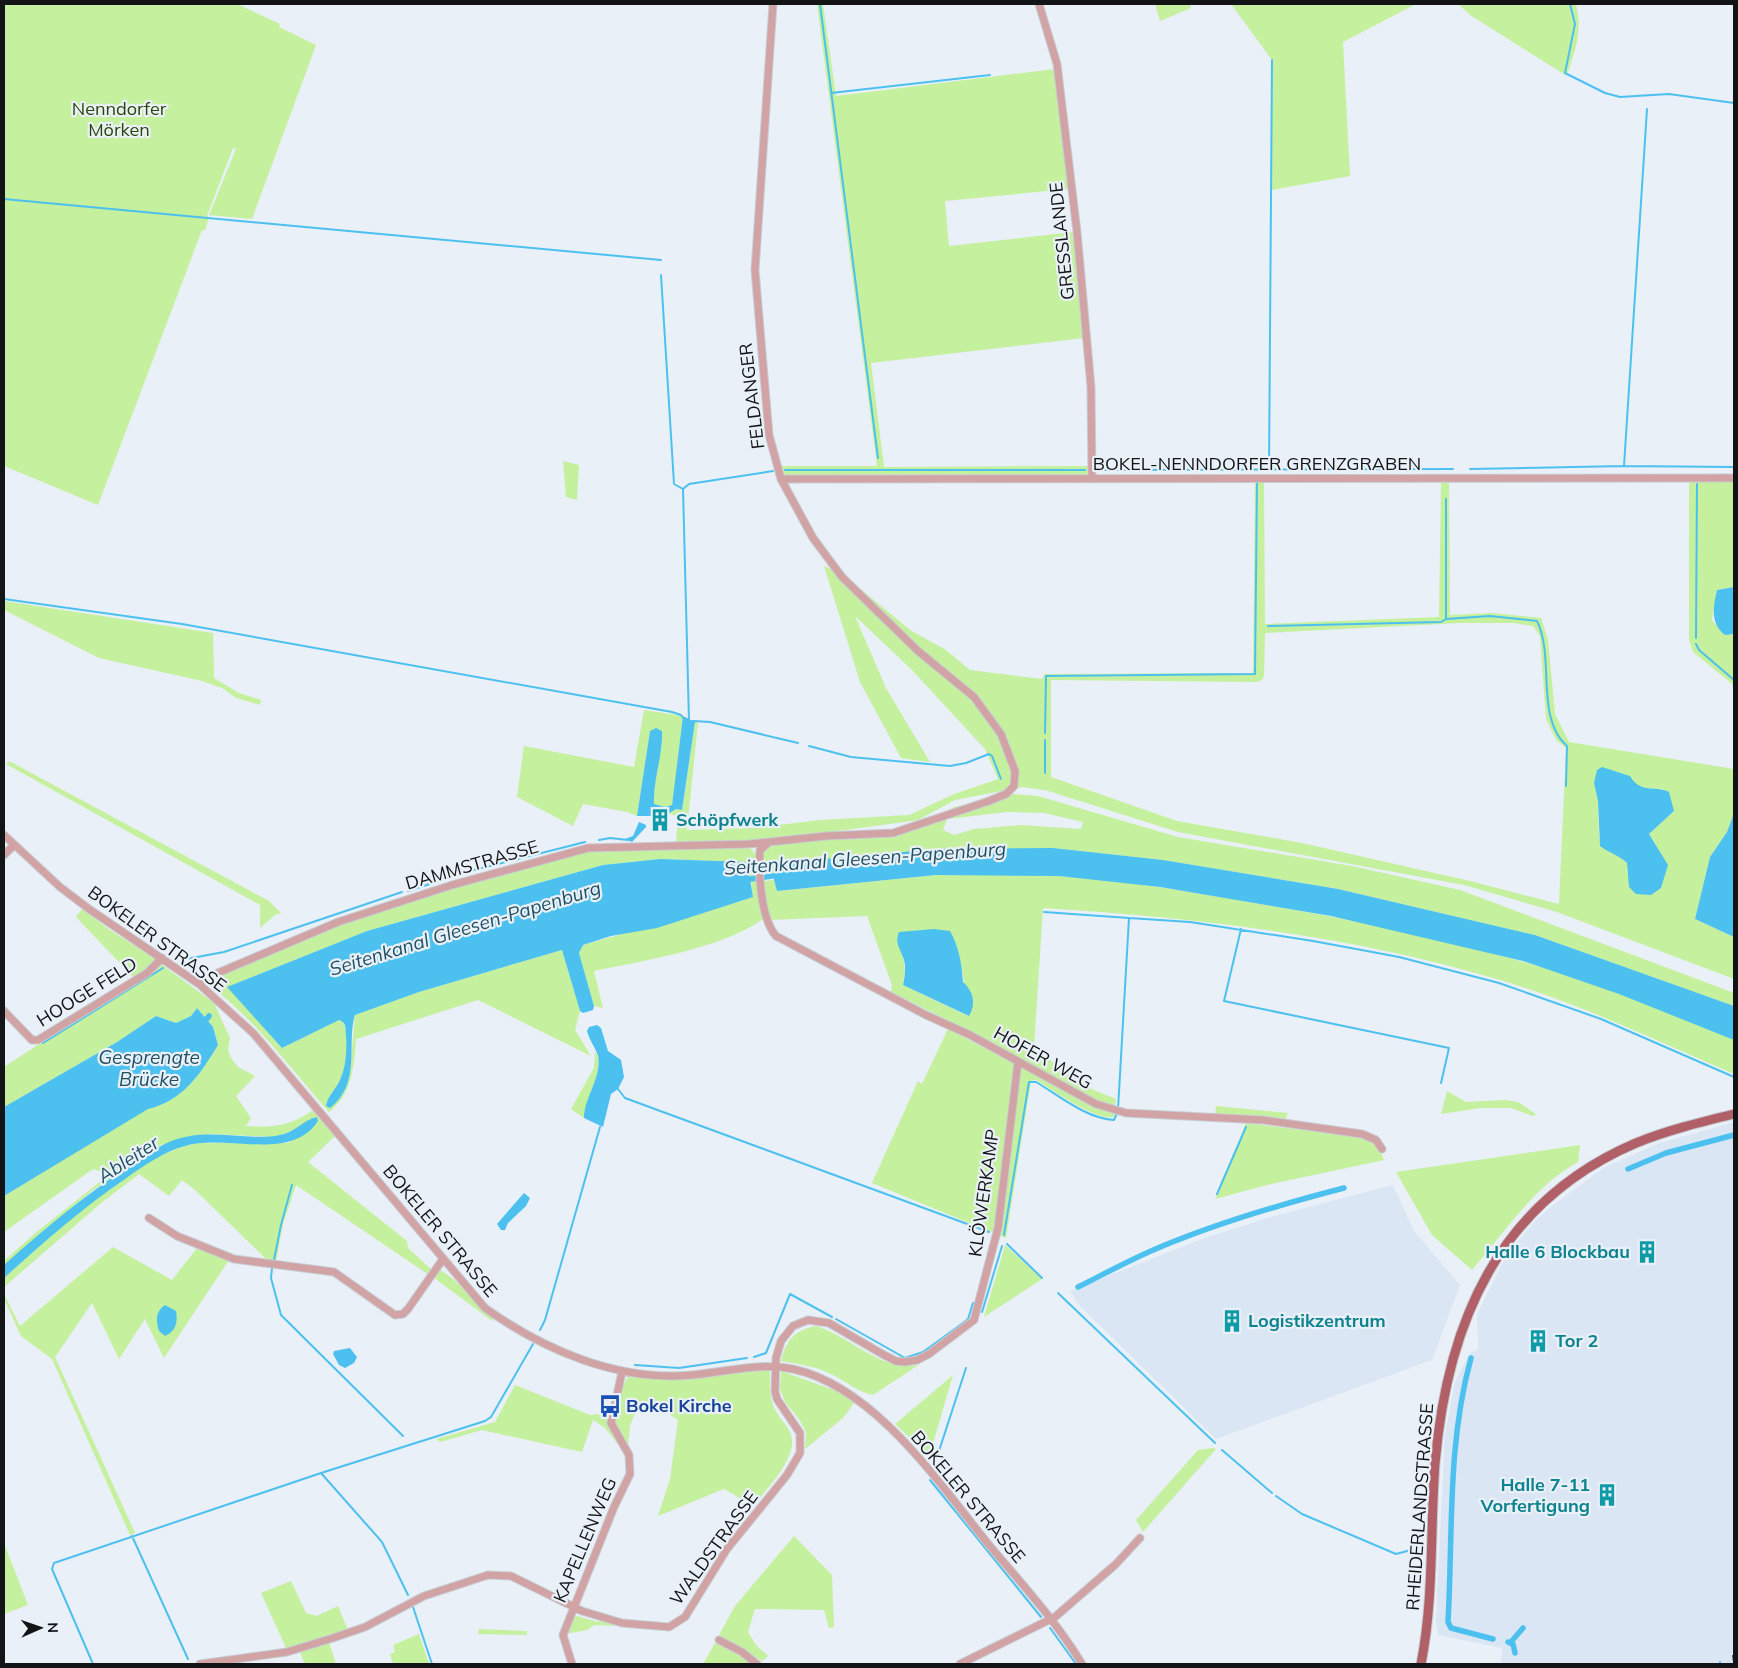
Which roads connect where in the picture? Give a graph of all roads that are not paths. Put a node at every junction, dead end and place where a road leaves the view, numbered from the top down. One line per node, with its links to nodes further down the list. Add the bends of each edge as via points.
1 (773, 4): 4 (street, FELDANGER, via 755,270 769,436)
2 (1039, 4): 5 (street, GRESSLANDE, via 1057,64 1077,232 1091,386)
3 (1734, 478): 5 (street, BOKEL-NENNDORFER GRENZGRABEN)
4 (781, 479): 5 (street, BOKEL-NENNDORFER GRENZGRABEN); 6 (street, FELDANGER, via 814,538 842,577 918,651 974,697 1001,734 1015,771)
5 (1092, 479)
6 (1014, 786): 8 (street, DAMMSTRASSE, via 1006,794 988,801 893,832)
7 (4, 835): 9 (street, BOKELER STRASSE)
8 (768, 842): 12 (street, DAMMSTRASSE, via 588,848 452,885 338,922 213,975); 14 (street, HOFER WEG, via 760,850 763,893 768,926 781,939)
9 (14, 845): 10 (street); 11 (street, BOKELER STRASSE, via 89,909)
10 (4, 855)
11 (162, 958): 12 (street, BOKELER STRASSE); 13 (street, HOOGE FELD, via 147,973 38,1040 32,1040)
12 (199, 984): 18 (street, BOKELER STRASSE, via 270,1051)
13 (4, 1011)
14 (1018, 1062): 16 (street, HOFER WEG, via 1096,1104 1118,1111 1263,1120 1362,1134 1376,1140); 19 (street, KLÖWERKAMP, via 995,1246 974,1320 918,1360 896,1361 829,1323 808,1320 793,1326 781,1341)
15 (1734, 1114): 31 (main road, RHEIDERLANDSTRASSE, via 1637,1143 1579,1176 1530,1216 1504,1248 1480,1287 1455,1350 1442,1408 1435,1465 1428,1619)
16 (1382, 1150)
17 (149, 1218): 18 (street, via 177,1236 234,1259 334,1272 395,1316 408,1309)
18 (443, 1259): 20 (street, BOKELER STRASSE, via 478,1301 508,1324 570,1355)
19 (776, 1365): 20 (street, BOKELER STRASSE, via 678,1376); 22 (street, WALDSTRASSE, via 777,1399 800,1433 800,1453 791,1469 727,1549 685,1616 669,1627 622,1623); 23 (street, BOKELER STRASSE, via 831,1382 857,1399 916,1455)
20 (622, 1372): 22 (street, KAPELLENWEG, via 611,1423 629,1455 630,1474)
21 (1140, 1538): 23 (street, via 1116,1564)
22 (573, 1607): 26 (street, WALDSTRASSE, via 511,1576 488,1575 424,1596 365,1627 333,1638 287,1652); 27 (street, KAPELLENWEG, via 562,1635)
23 (1051, 1620): 25 (street); 30 (street, BOKELER STRASSE)
24 (719, 1640): 28 (street)
25 (974, 1661): 29 (street)
26 (200, 1664)
27 (572, 1664)
28 (757, 1664)
29 (960, 1664)
30 (1082, 1664)
31 (1421, 1664)

